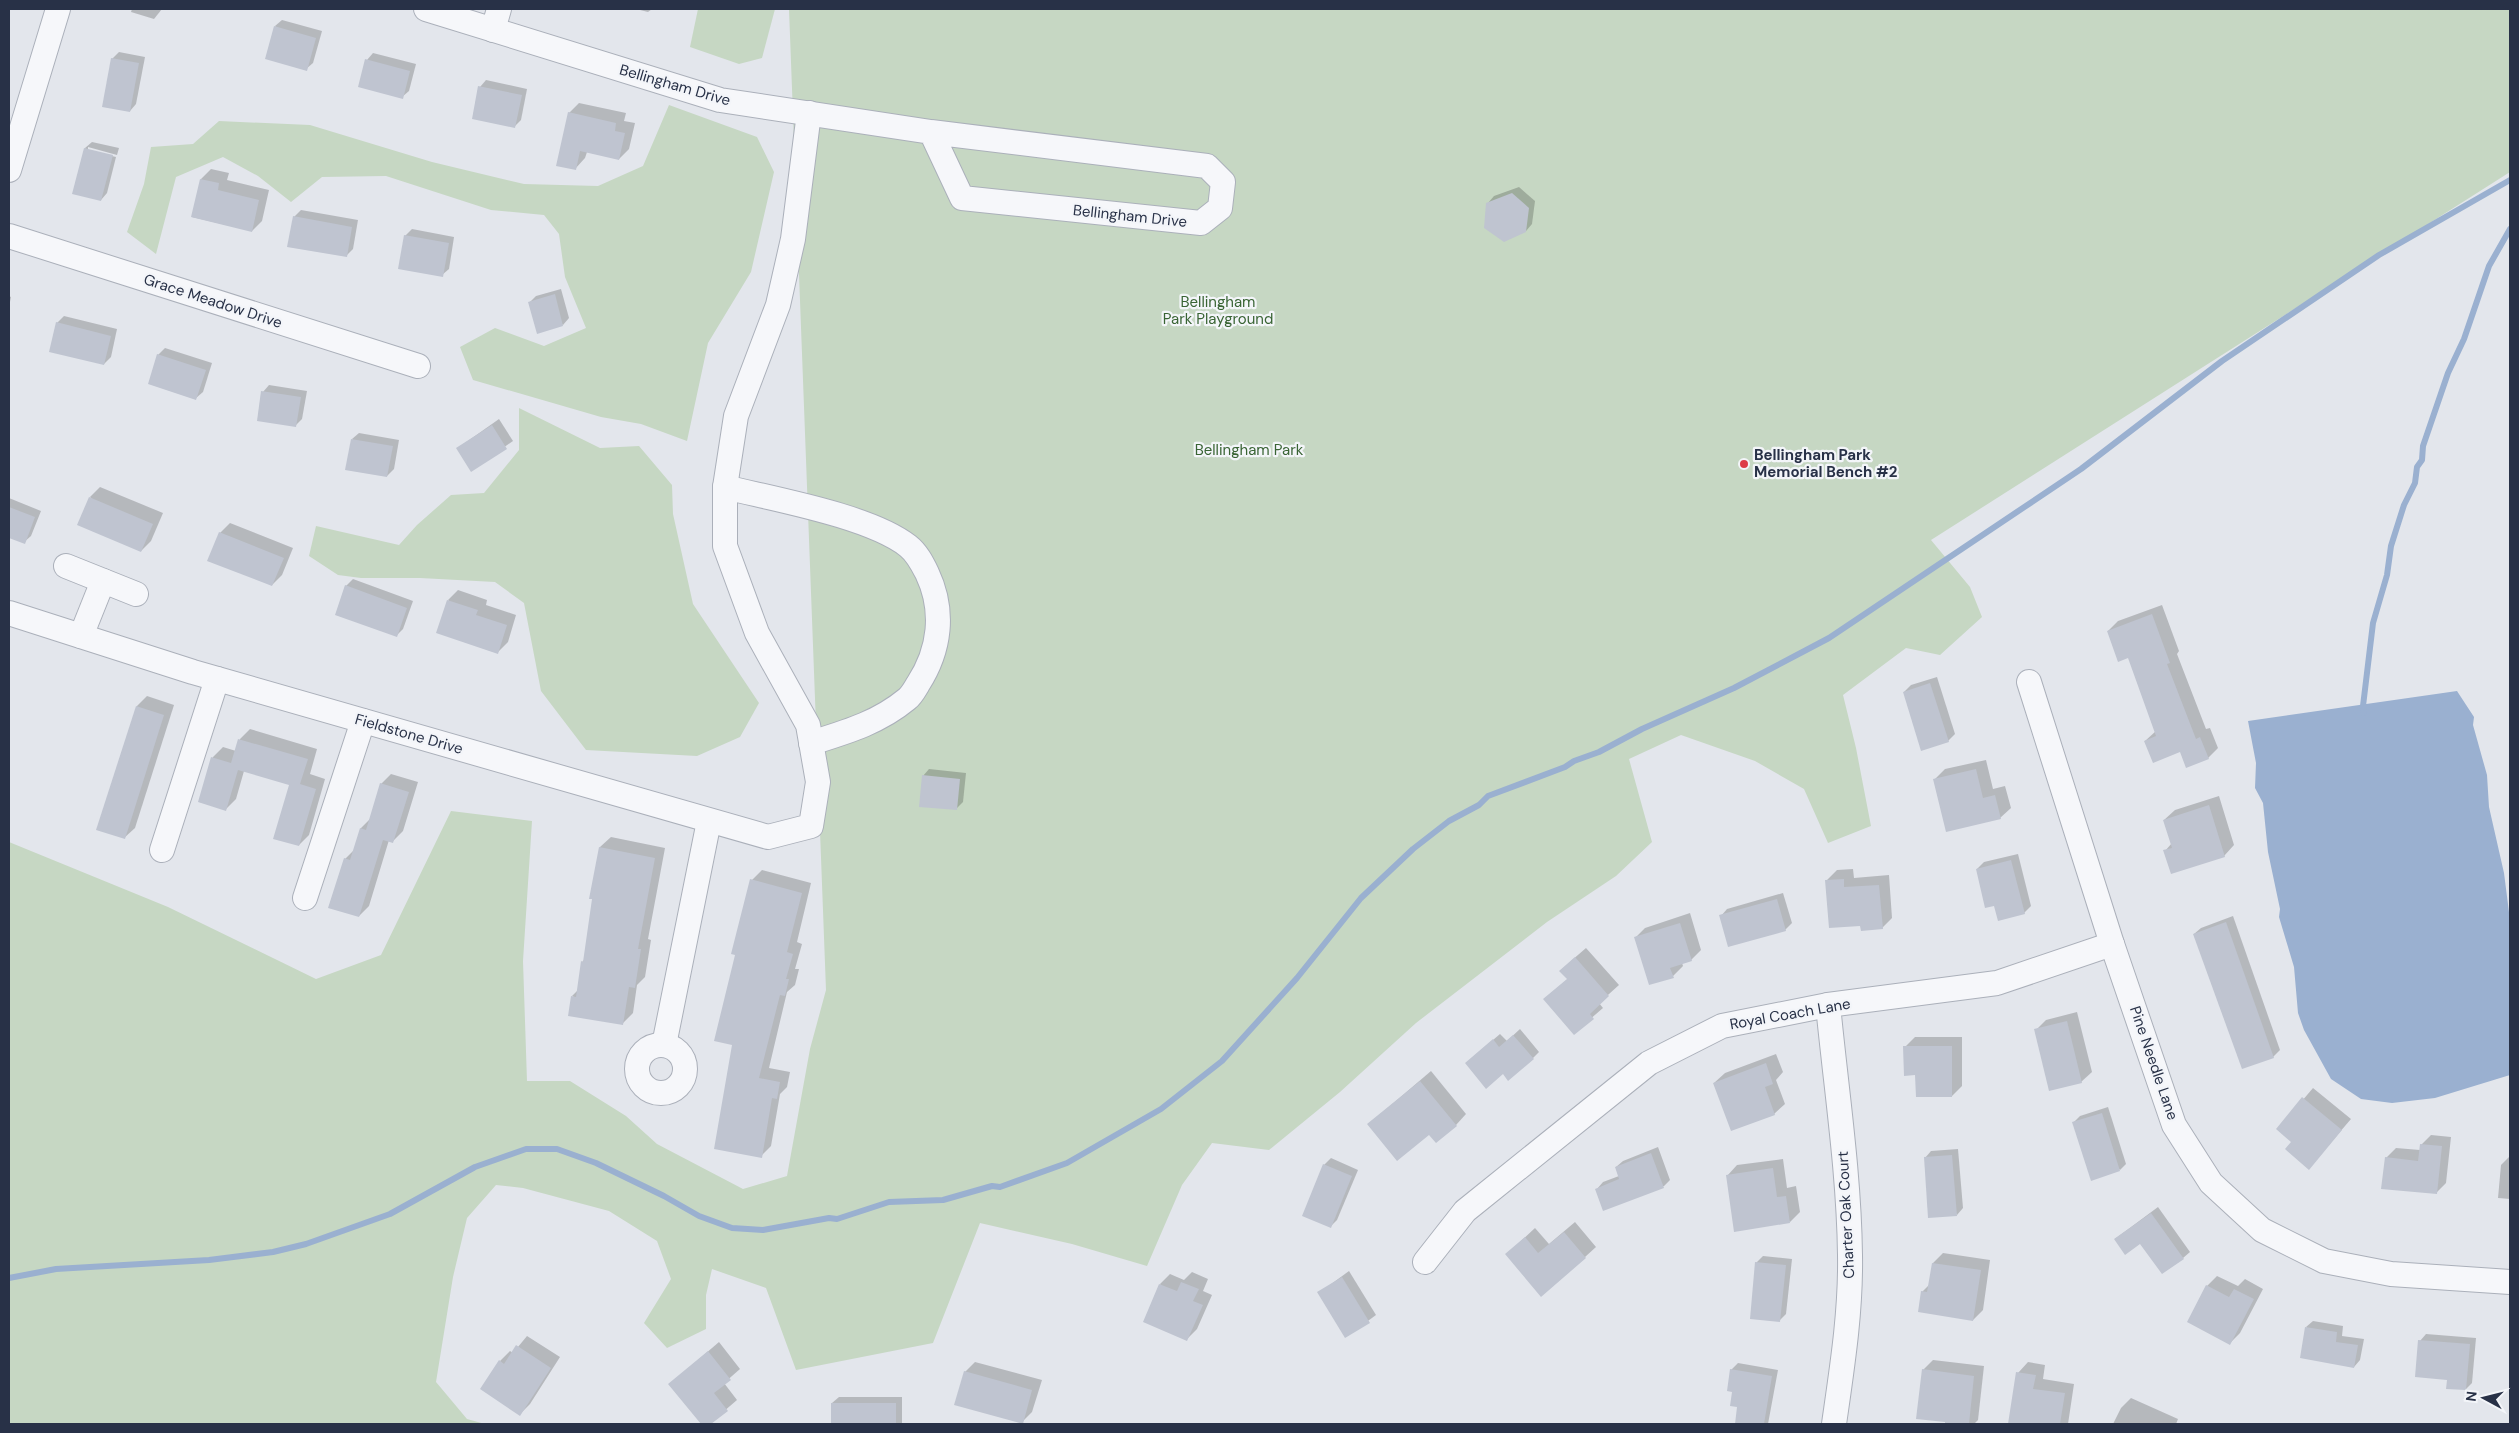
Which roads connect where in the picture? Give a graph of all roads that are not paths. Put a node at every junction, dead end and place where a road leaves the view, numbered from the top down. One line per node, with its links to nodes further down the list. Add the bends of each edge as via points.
1 (58, 9): 6 (street)
2 (426, 9): 3 (street, Bellingham Drive)
3 (496, 19): 4 (street, Bellingham Drive, via 720,100)
4 (809, 113): 5 (street, Bellingham Drive); 9 (street, via 793,239 778,305 736,416)
5 (931, 132): 5 (street, Bellingham Drive, via 962,198 1201,223 1220,208 1223,182 1207,166)
6 (9, 170)
7 (9, 236): 8 (street, Grace Meadow Drive)
8 (418, 366)
9 (724, 487): 18 (street, via 725,546 757,633 808,725); 18 (street, via 835,515 887,532 909,546 936,592 939,628 930,666 909,698 871,724)
10 (66, 566): 11 (street)
11 (103, 581): 12 (street); 14 (street)
12 (136, 594)
13 (9, 613): 14 (street, Fieldstone Drive)
14 (81, 636): 15 (street, Fieldstone Drive)
15 (217, 679): 17 (street, Fieldstone Drive); 20 (street)
16 (2029, 682): 22 (street, Pine Needle Lane)
17 (363, 721): 19 (street, Fieldstone Drive); 21 (street)
18 (811, 742): 19 (street, Fieldstone Drive, via 818,782 811,826 768,837)
19 (709, 821): 24 (street)
20 (162, 850)
21 (305, 898)
22 (2112, 944): 23 (street, Royal Coach Lane, via 1997,983); 26 (street, Pine Needle Lane, via 2174,1124 2211,1183 2262,1230 2324,1261 2391,1274)
23 (1828, 1006): 25 (street, Royal Coach Lane, via 1722,1026 1648,1063 1465,1211); 27 (street, Charter Oak Court, via 1850,1256 1844,1349)
24 (664, 1046)
25 (1425, 1262)
26 (2510, 1282)
27 (1834, 1424)

